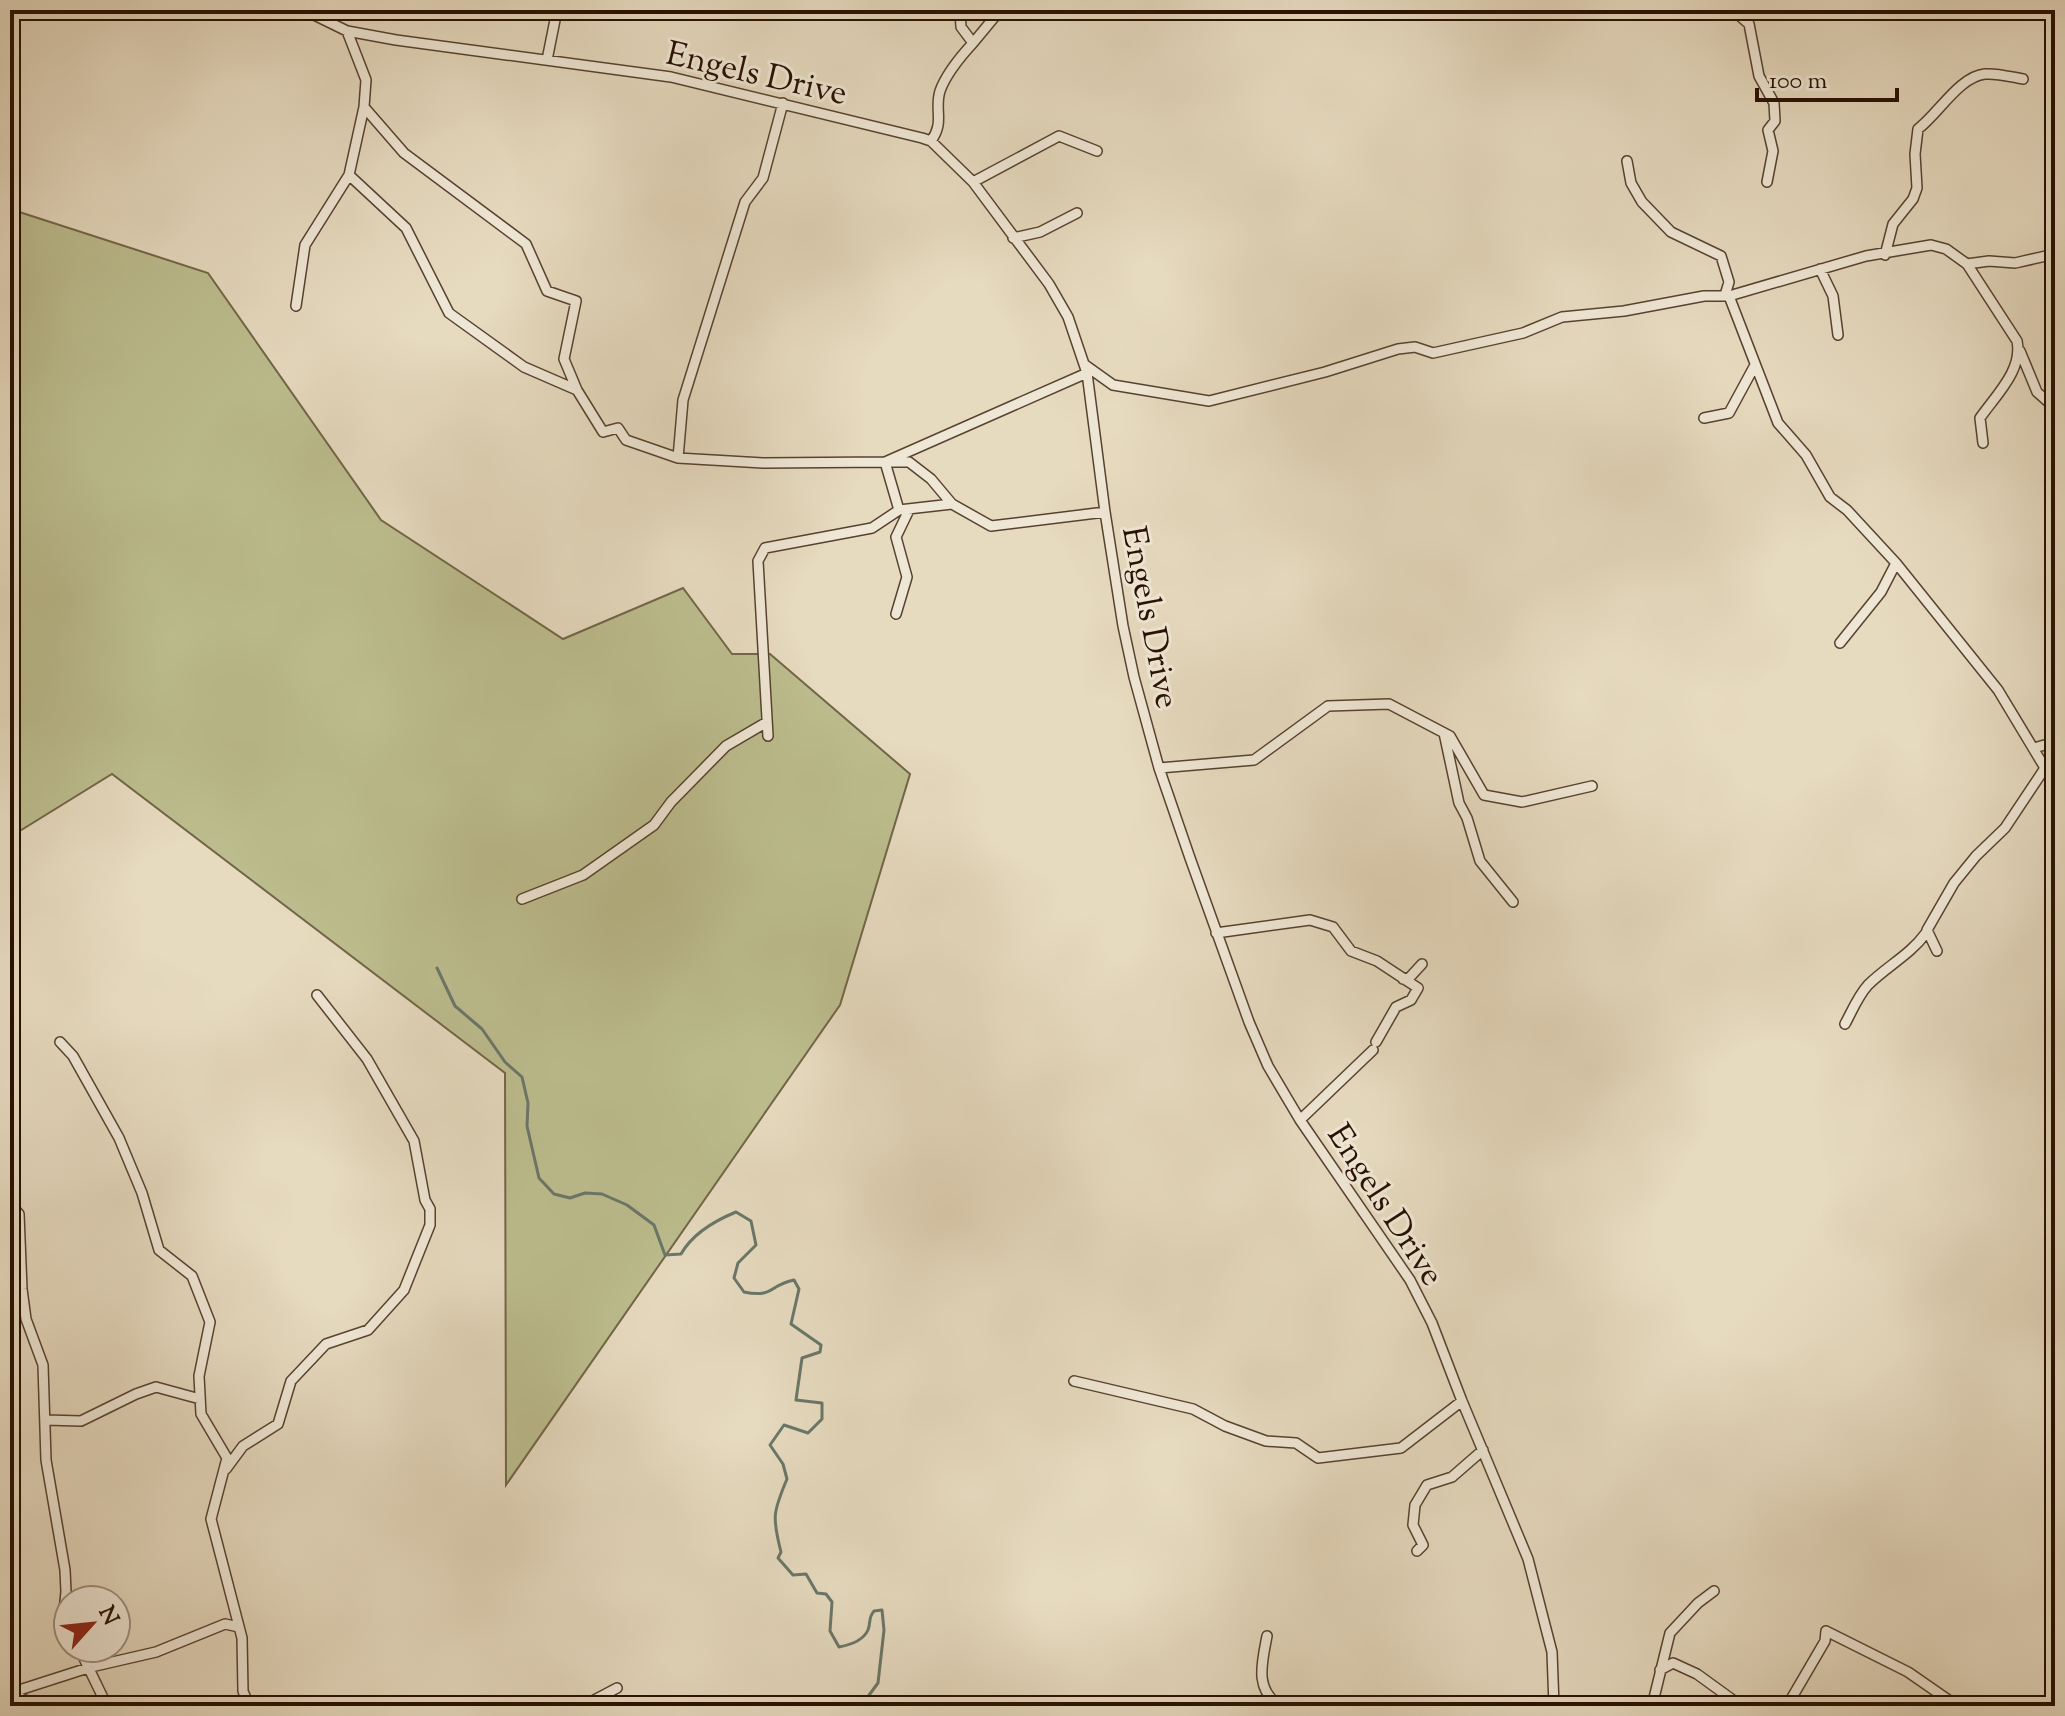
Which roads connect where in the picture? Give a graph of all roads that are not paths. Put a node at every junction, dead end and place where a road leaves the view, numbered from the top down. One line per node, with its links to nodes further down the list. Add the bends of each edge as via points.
1 (304, 10): 6 (street, Engels Drive)
2 (557, 10): 8 (street)
3 (960, 10): 7 (street, via 961,27)
4 (1733, 10): 17 (street, via 1749,24 1759,76 1774,103)
5 (997, 14): 7 (street)
6 (347, 31): 8 (street, Engels Drive); 11 (street, via 366,80)
7 (973, 43): 12 (street, via 940,92 940,120)
8 (547, 60): 10 (street, Engels Drive, via 671,77)
9 (2023, 79): 21 (street, via 1985,74 1967,78 1918,129 1917,188 1893,224)
10 (783, 103): 12 (street, Engels Drive); 34 (street, via 763,178 745,202 683,400)
11 (364, 107): 15 (street); 30 (street, via 404,153 526,244 547,291 576,301 564,359)
12 (931, 141): 16 (street, Engels Drive)
13 (1097, 151): 16 (street, via 1059,136)
14 (1627, 161): 24 (street, via 1642,202 1671,232 1721,256 1729,282)
15 (349, 175): 25 (street, via 305,245); 30 (street, via 406,228 449,313 524,367)
16 (973, 182): 19 (street, Engels Drive)
17 (1767, 182)
18 (1077, 213): 19 (street, via 1040,232)
19 (1013, 238): 29 (street, Engels Drive, via 1061,305)
20 (2055, 254): 22 (street, via 2015,263)
21 (1885, 255): 22 (street, via 1931,245); 23 (street)
22 (1967, 264): 27 (street)
23 (1820, 269): 24 (street); 26 (street, via 1833,296)
24 (1727, 296): 28 (street); 29 (street, via 1562,317 1523,333 1433,353 1398,349 1209,401 1113,385)
25 (296, 306)
26 (1838, 335)
27 (2017, 341): 31 (street, via 2037,392); 33 (street, via 2018,364 1980,418)
28 (1755, 365): 32 (street, via 1729,413); 39 (street, via 1778,423 1806,455 1830,497)
29 (1086, 369): 35 (street); 38 (street, Engels Drive)
30 (577, 390): 34 (street, via 603,432 618,428 626,440)
31 (2055, 408)
32 (1704, 418)
33 (1983, 443)
34 (678, 458): 35 (street)
35 (885, 462): 36 (street, via 909,462); 37 (street)
36 (952, 504): 37 (street); 38 (street, via 991,526)
37 (904, 510): 40 (street, via 896,537 907,577); 42 (street, via 872,528 765,548 761,554)
38 (1105, 512): 47 (street, Engels Drive, via 1123,626)
39 (1896, 563): 41 (street, via 1881,592); 46 (street, via 1998,690)
40 (896, 614)
41 (1840, 643)
42 (767, 722): 44 (street); 51 (street, via 726,746 642,834 583,875)
43 (1444, 733): 47 (street, via 1389,704 1328,706 1254,760); 49 (street, via 1484,795 1522,802); 52 (street, via 1459,803 1480,861)
44 (768, 736)
45 (2055, 742): 46 (street)
46 (2034, 748): 48 (street)
47 (1159, 768): 53 (street, Engels Drive)
48 (2045, 768): 50 (street); 54 (street, via 2005,828 1954,883)
49 (1592, 786)
50 (2055, 787)
51 (522, 899)
52 (1513, 902)
53 (1216, 933): 57 (street, via 1310,920 1333,927 1351,951); 61 (street, Engels Drive, via 1268,1066)
54 (1926, 933): 55 (street); 59 (street, via 1915,949 1868,986)
55 (1937, 951)
56 (1422, 964): 57 (street)
57 (1403, 979): 61 (street, via 1418,988 1411,1000 1396,1007 1374,1046)
58 (317, 995): 68 (street, via 367,1059 414,1141 430,1225 404,1290 368,1330 326,1344 291,1381 278,1424 243,1446)
59 (1845, 1024)
60 (60, 1042): 64 (street, via 119,1138 159,1250 192,1276 210,1322)
61 (1300, 1120): 65 (street, Engels Drive, via 1410,1280)
62 (10, 1203): 66 (street, via 19,1214 22,1289 26,1319 43,1365)
63 (1074, 1381): 65 (street, via 1193,1409 1266,1441 1296,1443 1318,1458 1401,1448)
64 (200, 1399): 66 (street, via 156,1387 81,1421); 68 (street, via 201,1414 227,1458)
65 (1462, 1401): 67 (street, Engels Drive)
66 (45, 1420): 70 (street, via 46,1460)
67 (1483, 1450): 69 (street, via 1452,1477 1427,1485 1415,1505 1413,1525 1423,1545); 85 (street, Engels Drive, via 1540,1598 1552,1652)
68 (223, 1473): 72 (street, via 211,1519)
69 (1417, 1551)
70 (66, 1584)
71 (1714, 1591): 76 (street, via 1670,1633)
72 (239, 1627): 75 (street, via 225,1624 156,1652); 82 (street, via 243,1691)
73 (1267, 1636): 84 (street, via 1262,1686)
74 (89, 1664): 75 (street)
75 (91, 1667): 78 (street); 81 (street)
76 (1660, 1670): 79 (street, via 1673,1663); 86 (street)
77 (617, 1688): 83 (street)
78 (10, 1693): 80 (street)
79 (1737, 1703)
80 (38, 1706)
81 (107, 1706)
82 (249, 1706)
83 (583, 1706)
84 (1280, 1706)
85 (1554, 1706)
86 (1652, 1706)
87 (1787, 1706): 88 (street, via 1826,1631 1908,1672)
88 (1957, 1706)

